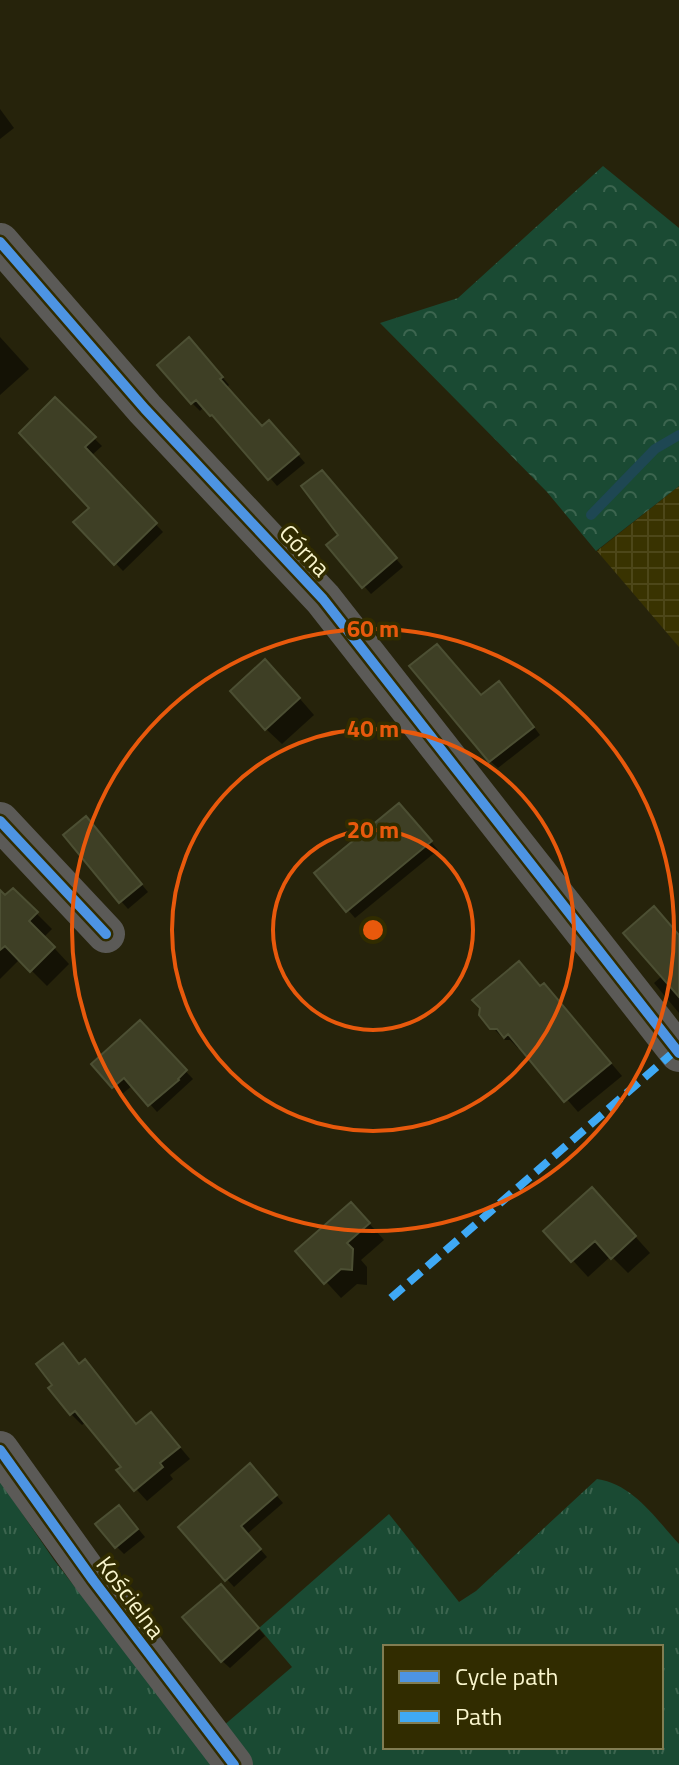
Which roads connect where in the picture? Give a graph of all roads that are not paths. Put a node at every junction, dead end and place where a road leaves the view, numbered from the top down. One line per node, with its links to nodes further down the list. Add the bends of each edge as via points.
1 (0, 242): 4 (street, Górna, via 145,409 323,599)
2 (0, 821): 3 (street)
3 (106, 934)
4 (679, 1053)
5 (0, 1450): 6 (street, Kościelna)
6 (234, 1765)

